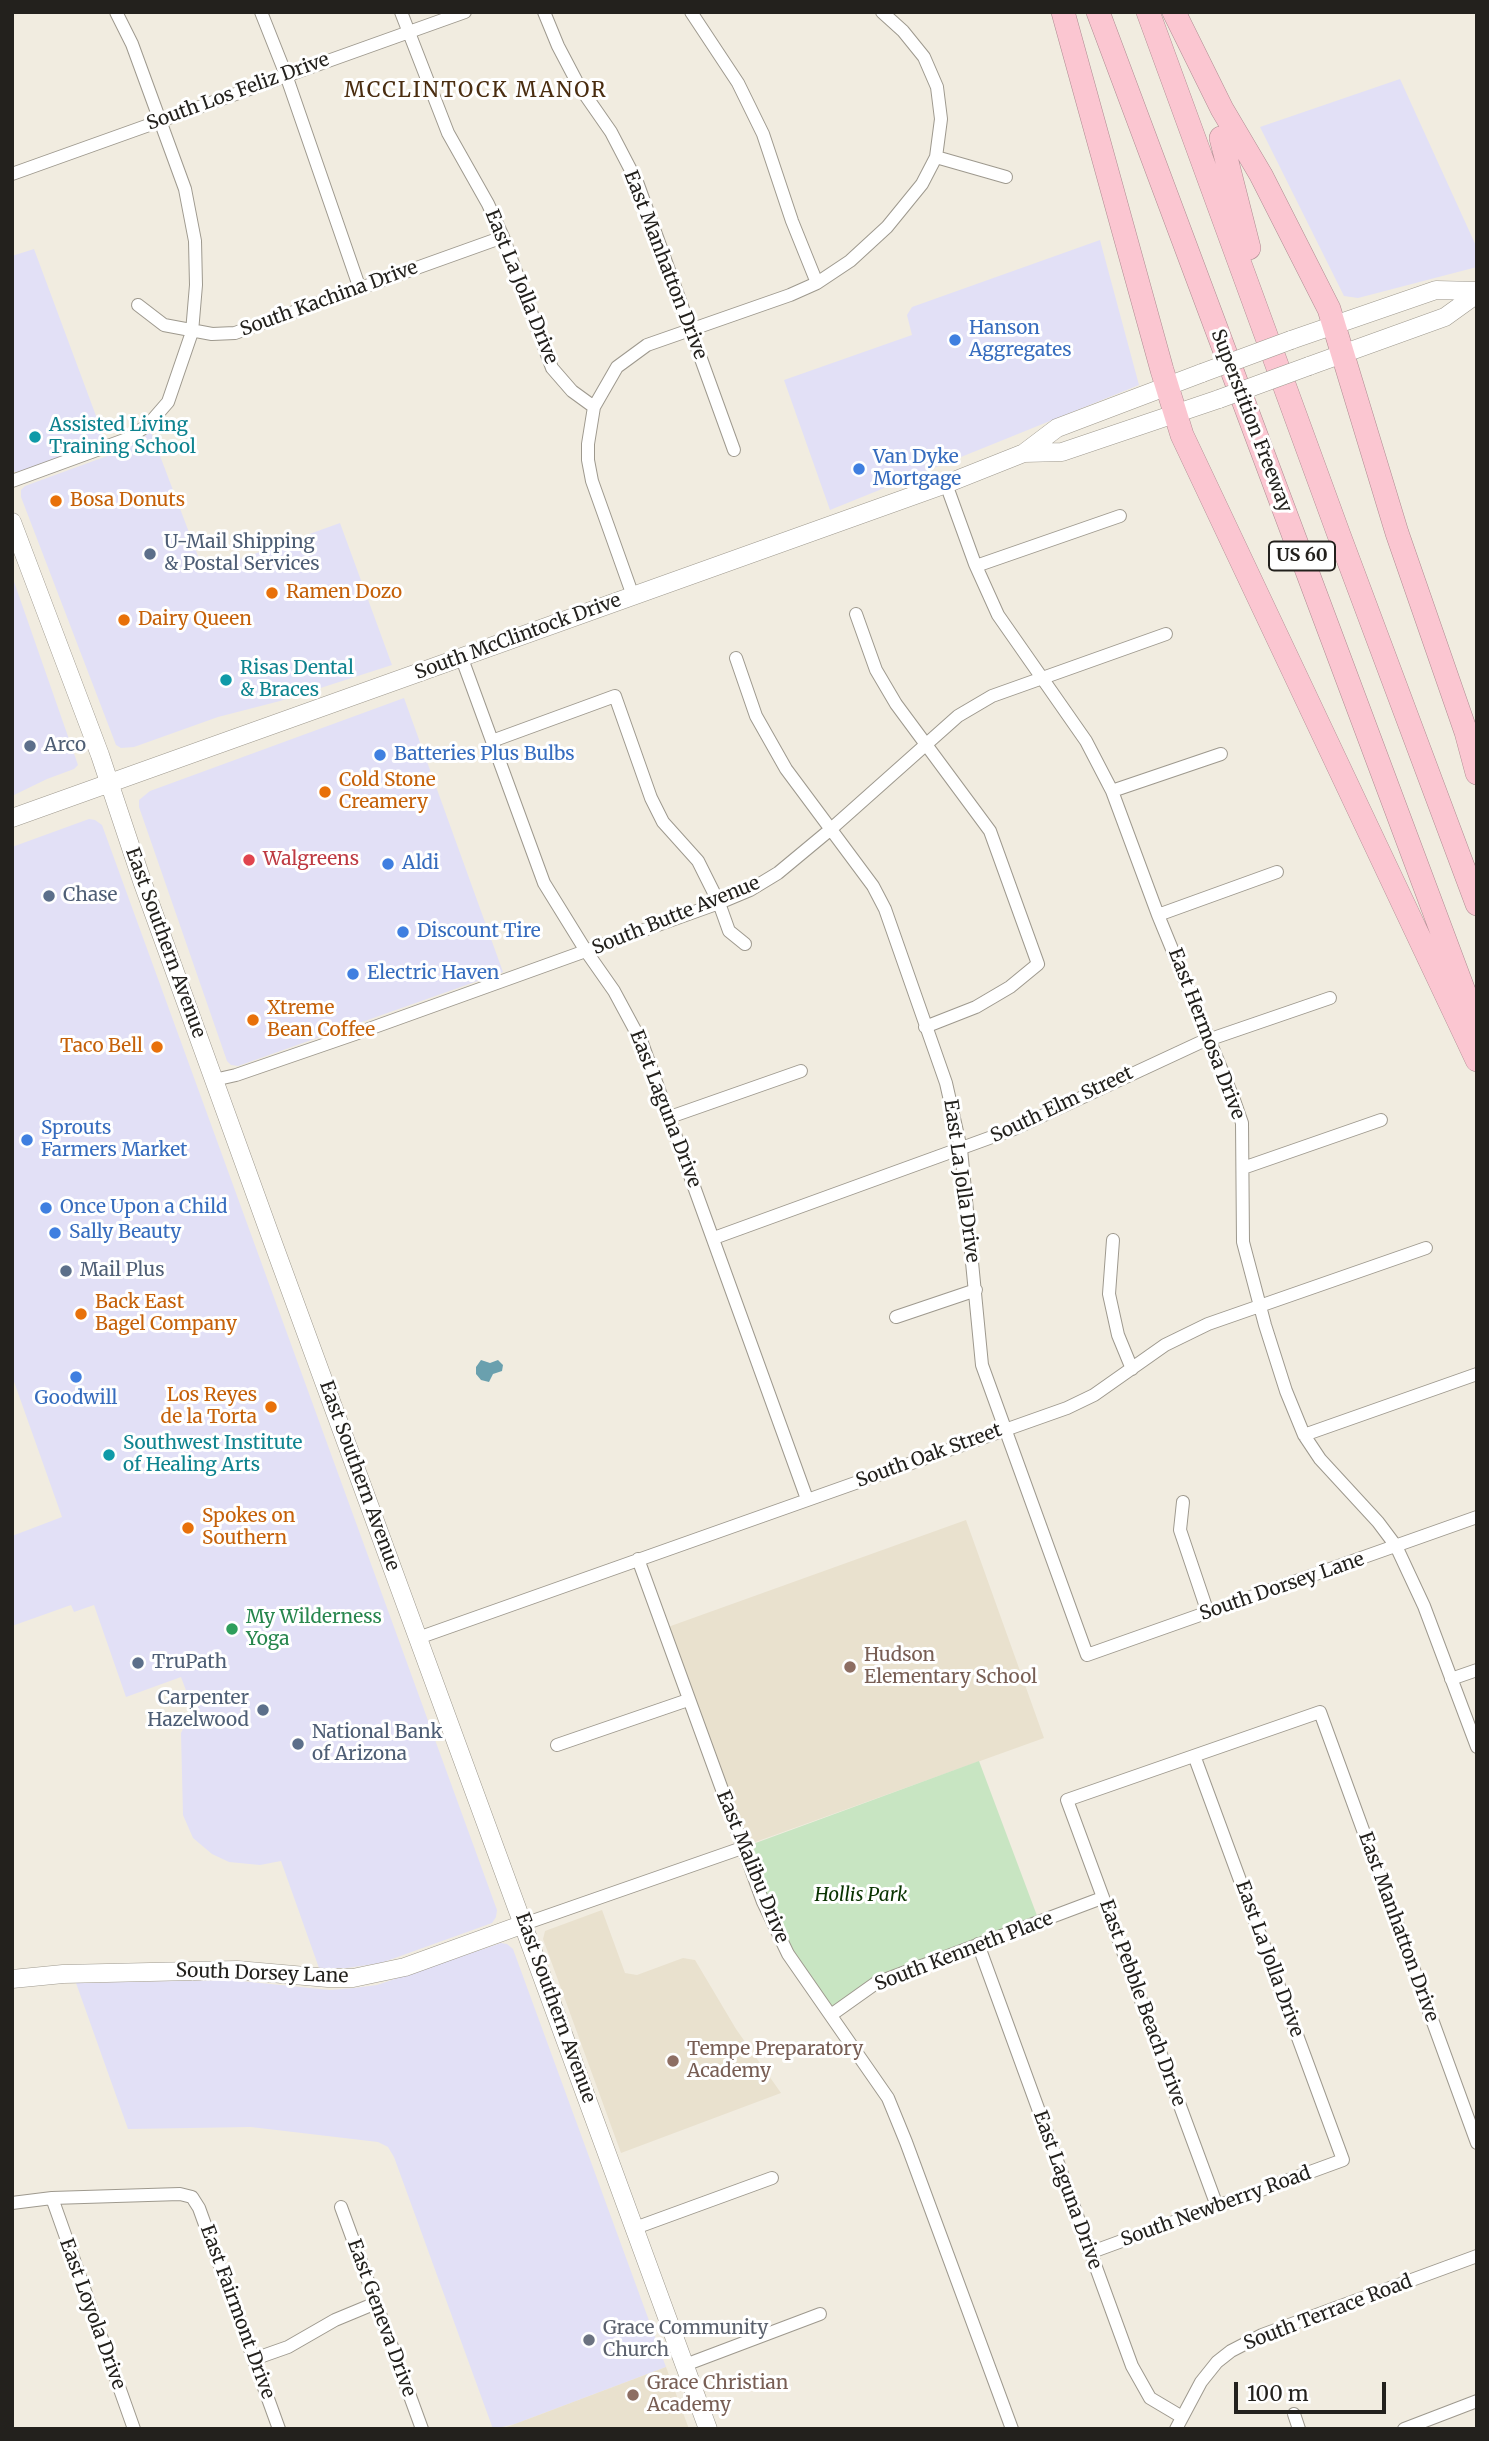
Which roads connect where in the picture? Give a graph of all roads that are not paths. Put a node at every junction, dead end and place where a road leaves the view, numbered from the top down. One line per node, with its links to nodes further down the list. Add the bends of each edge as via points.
1 (116, 12): 18 (street)
2 (261, 12): 16 (street)
3 (401, 12): 14 (street, East La Jolla Drive)
4 (465, 12): 14 (street, South Los Feliz Drive)
5 (544, 12): 29 (street, East Manhatton Drive, via 579,86 611,132 637,182)
6 (691, 12): 24 (street, via 738,83 763,134)
7 (881, 12): 20 (street, via 924,57 937,87 941,119)
8 (1063, 12): 32 (highway)
9 (1089, 12): 17 (highway)
10 (1098, 12): 17 (highway, Superstition Freeway / US 60)
11 (1148, 12): 41 (highway, US 60)
12 (1174, 12): 28 (highway, via 1261,175)
13 (1189, 12): 15 (highway)
14 (408, 32): 16 (street, South Los Feliz Drive); 23 (street, East La Jolla Drive, via 448,133)
15 (1199, 44)
16 (286, 75): 18 (street, South Los Feliz Drive); 25 (street)
17 (1125, 87): 64 (highway, Superstition Freeway / US 60)
18 (160, 120): 21 (street, South Los Feliz Drive); 30 (street, via 185,189 195,241)
19 (1221, 138): 41 (highway, via 1241,222)
20 (936, 157): 22 (street); 24 (street, via 922,184 887,226 850,261)
21 (12, 174)
22 (1006, 177)
23 (503, 237): 25 (street, South Kachina Drive); 33 (street, East La Jolla Drive, via 552,368)
24 (817, 283): 29 (street)
25 (360, 289): 30 (street, South Kachina Drive, via 235,333)
26 (1477, 293): 28 (main road, South McClintock Drive, via 1436,290); 31 (main road, South McClintock Drive, via 1445,317)
27 (138, 304): 30 (street, via 164,325)
28 (1333, 325): 31 (highway); 32 (main road, South McClintock Drive, bridge)
29 (690, 330): 33 (street, via 629,356 617,367); 35 (street, East Manhatton Drive)
30 (192, 332): 37 (street, via 168,402 148,425 127,439)
31 (1342, 354): 34 (main road, South McClintock Drive, bridge); 52 (highway)
32 (1167, 385): 34 (highway); 36 (main road, South McClintock Drive, via 1057,428)
33 (594, 407): 43 (street, via 588,444 592,481)
34 (1176, 414): 36 (main road, South McClintock Drive, via 1062,452); 67 (highway)
35 (734, 450)
36 (1024, 453): 38 (main road, South McClintock Drive)
37 (12, 481)
38 (946, 484): 42 (street, East Hermosa Drive); 43 (main road, South McClintock Drive)
39 (1120, 516): 42 (street)
40 (12, 522): 53 (main road, East Southern Avenue)
41 (1339, 535): 59 (highway, US 60)
42 (976, 566): 48 (street, East Hermosa Drive, via 998,615)
43 (633, 596): 46 (main road, South McClintock Drive)
44 (856, 614): 50 (street, via 876,670)
45 (1166, 634): 48 (street, South Butte Avenue)
46 (461, 656): 49 (street, East Laguna Drive); 53 (main road, South McClintock Drive)
47 (736, 658): 56 (street, East La Jolla Drive, via 755,716 786,769)
48 (1041, 677): 50 (street, South Butte Avenue, via 992,696); 54 (street, East Hermosa Drive, via 1086,741)
49 (492, 741): 58 (street, via 615,696 663,822 698,861); 62 (street, East Laguna Drive, via 544,883)
50 (926, 743): 56 (street, South Butte Avenue); 65 (street, via 990,831 1038,964 976,1007)
51 (1221, 754): 54 (street)
52 (1477, 773)
53 (109, 783): 55 (main road, South McClintock Drive); 69 (main road, East Southern Avenue)
54 (1112, 791): 60 (street, East Hermosa Drive)
55 (12, 818)
56 (831, 829): 58 (street, South Butte Avenue, via 778,873); 65 (street, East La Jolla Drive, via 885,909)
57 (1277, 872): 60 (street)
58 (719, 903): 61 (street, via 729,931); 62 (street, South Butte Avenue)
59 (1477, 904)
60 (1158, 915): 66 (street, East Hermosa Drive)
61 (745, 944)
62 (586, 951): 69 (street, South Butte Avenue); 70 (street, East Laguna Drive, via 642,1042)
63 (1330, 998): 66 (street, South Elm Street)
64 (1477, 1026)
65 (925, 1027): 72 (street, East La Jolla Drive, via 946,1083)
66 (1210, 1038): 72 (street, South Elm Street); 73 (street, East Hermosa Drive, via 1242,1123)
67 (1477, 1060)
68 (801, 1071): 70 (street)
69 (214, 1080): 90 (main road, East Southern Avenue)
70 (670, 1117): 74 (street, East Laguna Drive)
71 (1381, 1120): 73 (street)
72 (961, 1150): 74 (street, South Elm Street); 77 (street, East La Jolla Drive)
73 (1243, 1168): 78 (street, East Hermosa Drive, via 1243,1242)
74 (714, 1238): 84 (street, East Laguna Drive)
75 (1113, 1240): 80 (street, via 1110,1294 1118,1335)
76 (1426, 1248): 78 (street, South Oak Street)
77 (976, 1290): 79 (street); 82 (street, East La Jolla Drive, via 982,1365)
78 (1259, 1306): 80 (street, South Oak Street, via 1183,1336); 83 (street, East Hermosa Drive)
79 (896, 1317)
80 (1132, 1369): 82 (street, South Oak Street, via 1094,1395)
81 (1477, 1374): 83 (street)
82 (1004, 1429): 84 (street, South Oak Street); 91 (street, East La Jolla Drive)
83 (1304, 1434): 87 (street, East Hermosa Drive, via 1320,1459)
84 (807, 1499): 88 (street, South Oak Street)
85 (1183, 1502): 89 (street, via 1180,1530)
86 (1477, 1517): 87 (street, South Dorsey Lane)
87 (1396, 1546): 89 (street, South Dorsey Lane); 93 (street, East Hermosa Drive)
88 (638, 1559): 90 (street, South Oak Street); 94 (street, East Malibu Drive)
89 (1208, 1613): 91 (street, South Dorsey Lane)
90 (418, 1638): 100 (main road, East Southern Avenue)
91 (1087, 1655)
92 (1477, 1670): 93 (street)
93 (1451, 1679): 96 (street, East Hermosa Drive)
94 (688, 1700): 95 (street); 98 (street, East Malibu Drive)
95 (556, 1745)
96 (1477, 1748)
97 (1195, 1758): 99 (street, East Pebble Beach Drive, via 1067,1800); 104 (street, East Manhatton Drive, via 1320,1712); 106 (street, East La Jolla Drive)
98 (742, 1848): 100 (street, South Dorsey Lane); 103 (street, East Malibu Drive, via 788,1954)
99 (1102, 1898): 101 (street, South Kenneth Place); 110 (street, East Pebble Beach Drive)
100 (524, 1924): 102 (main road, South Dorsey Lane, via 404,1967 353,1978 237,1970); 112 (main road, East Southern Avenue)
101 (978, 1944): 103 (street, South Kenneth Place, via 876,1983); 113 (street, East Laguna Drive)
102 (12, 1979)
103 (831, 2015): 127 (street, East Malibu Drive, via 888,2098)
104 (1472, 2113): 105 (street, East Manhatton Drive)
105 (1477, 2143)
106 (1343, 2160): 110 (street, South Newberry Road)
107 (772, 2178): 112 (street)
108 (52, 2198): 109 (street); 117 (street, East Fairmont Drive, via 180,2193 192,2197); 123 (street, East Loyola Drive)
109 (12, 2203)
110 (1217, 2206): 113 (street, South Newberry Road)
111 (341, 2207): 115 (street, East Geneva Drive)
112 (635, 2228): 118 (main road, East Southern Avenue)
113 (1089, 2253): 121 (street, East Laguna Drive, via 1140,2382 1150,2398)
114 (1477, 2256): 121 (street, South Terrace Road, via 1262,2335 1231,2351 1201,2382)
115 (376, 2303): 117 (street); 125 (street, East Geneva Drive)
116 (820, 2314): 118 (street)
117 (254, 2360): 124 (street, East Fairmont Drive)
118 (685, 2365): 126 (main road, East Southern Avenue)
119 (1477, 2401): 122 (street)
120 (1294, 2414): 129 (street)
121 (1182, 2417): 128 (street, South Terrace Road)
122 (1438, 2423): 130 (street)
123 (134, 2429)
124 (279, 2429)
125 (422, 2429)
126 (708, 2429)
127 (1012, 2429)
128 (1176, 2429)
129 (1299, 2429)
130 (1404, 2429)

